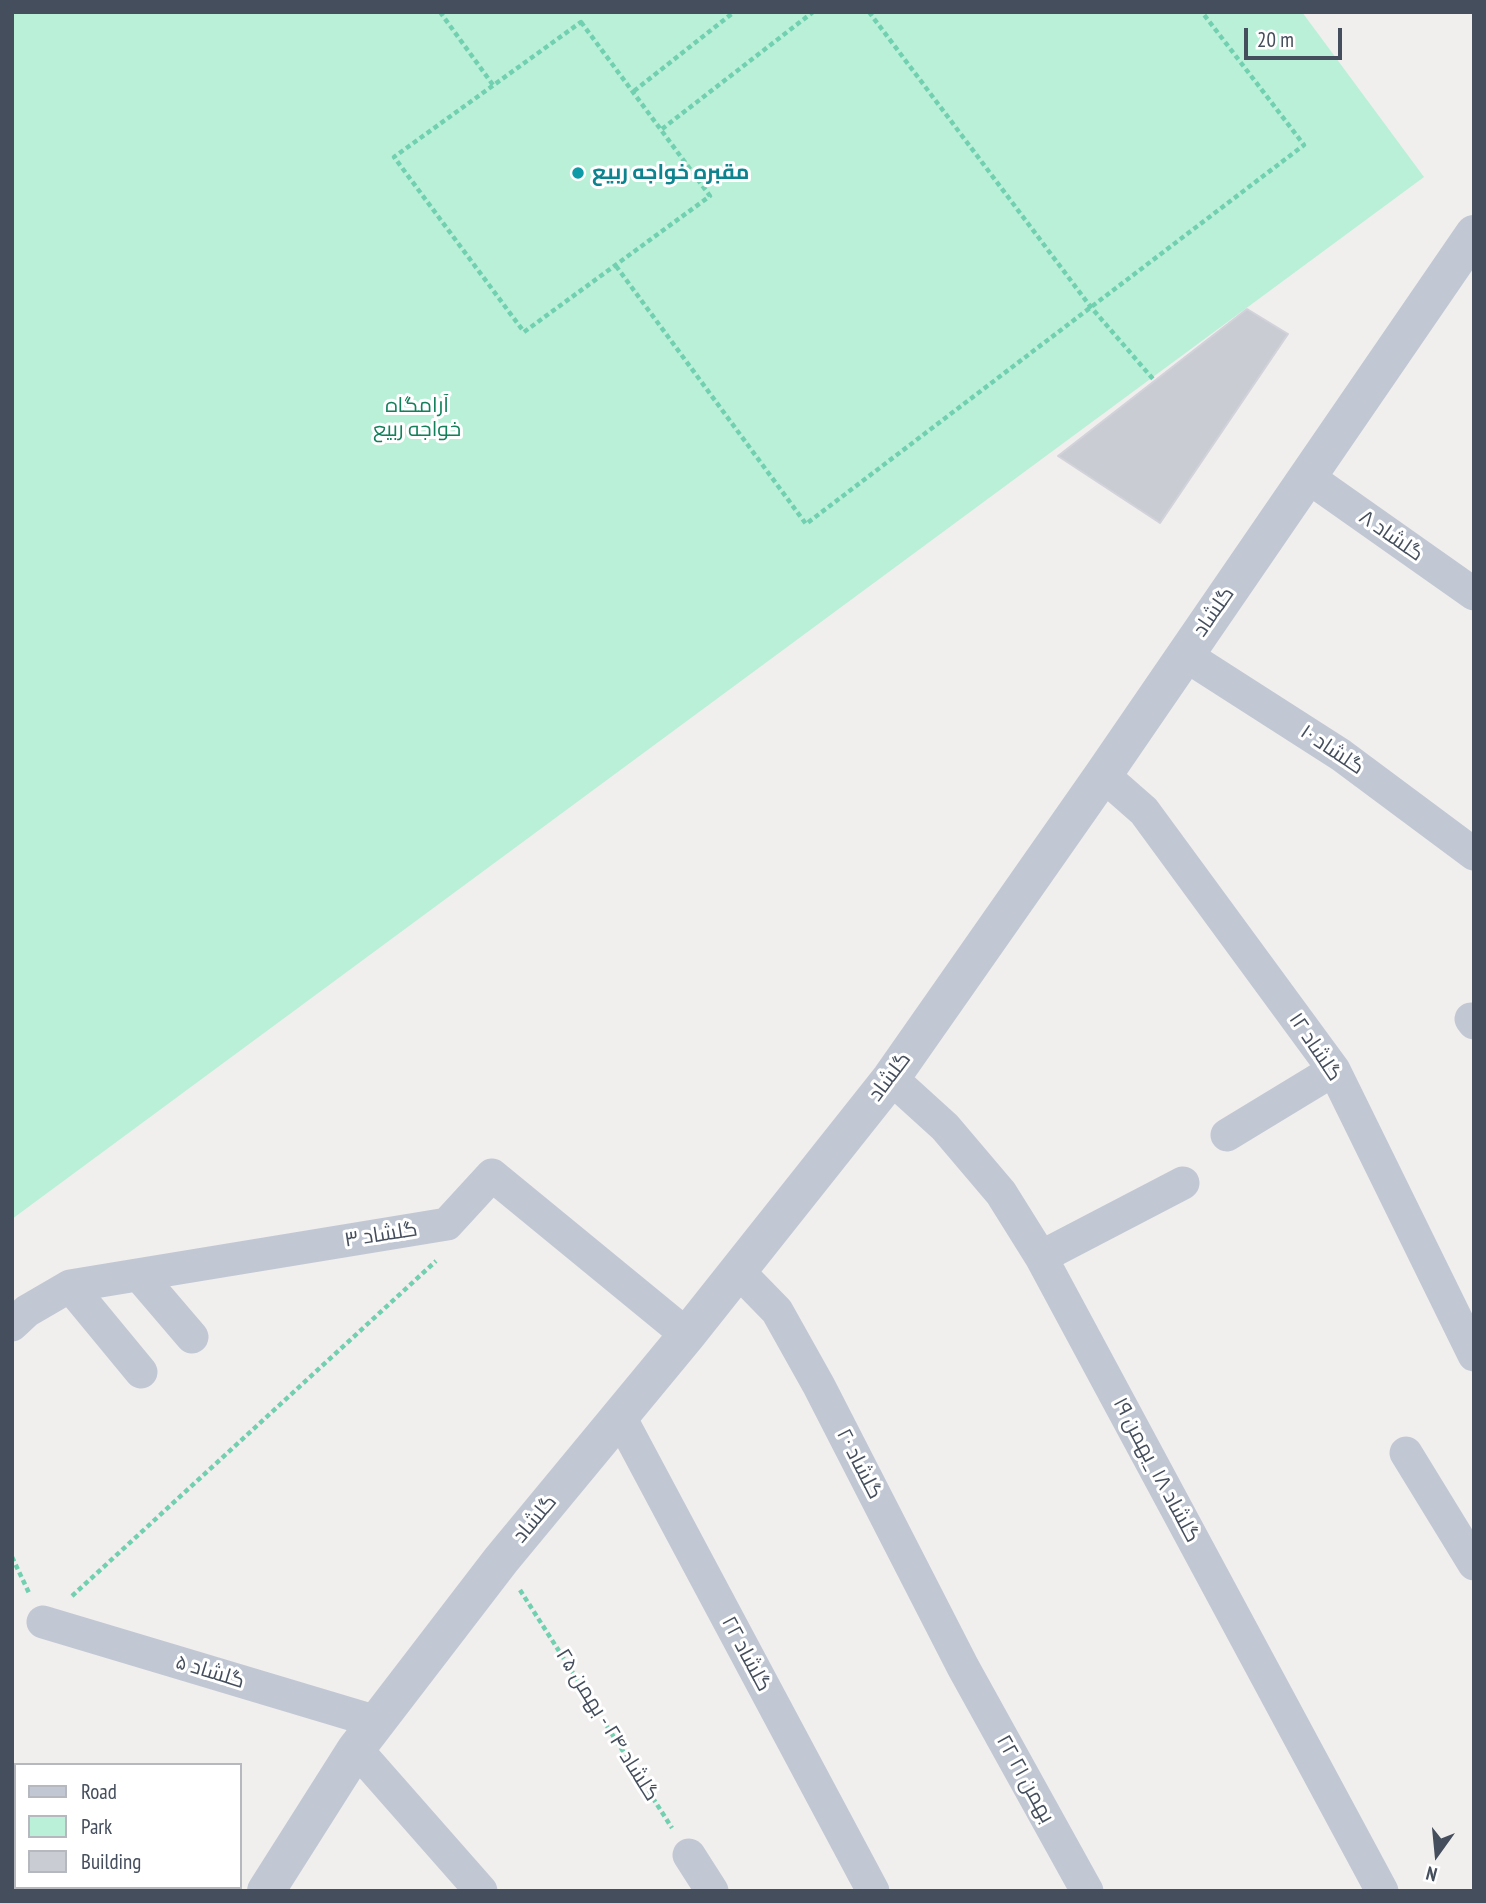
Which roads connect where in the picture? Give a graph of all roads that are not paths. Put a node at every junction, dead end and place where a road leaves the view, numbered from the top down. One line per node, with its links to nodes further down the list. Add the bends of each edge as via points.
1 (1474, 234): 2 (street, گلشاد)
2 (1308, 477): 3 (street, گلشاد ۸); 4 (street, گلشاد)
3 (1474, 594)
4 (1185, 655): 5 (street, گلشاد); 6 (street, گلشاد ۱۰, via 1341,755)
5 (1103, 775): 7 (street, گلشاد ۱۲, via 1144,811); 8 (street, گلشاد)
6 (1474, 855)
7 (1334, 1070): 9 (street); 18 (street, گلشاد ۱۲)
8 (891, 1077): 11 (street, گلشاد ۱۸ _بهمن ۱۹, via 945,1127 1001,1193); 12 (street, گلشاد)
9 (1227, 1135)
10 (1184, 1183): 11 (street)
11 (1041, 1257): 32 (street, گلشاد ۱۸ _بهمن ۱۹)
12 (738, 1271): 16 (street, گلشاد); 24 (street, گلشاد ۲۰, via 783,1321)
13 (139, 1275): 14 (street, گلشاد ۳); 16 (street, گلشاد ۳, via 447,1224 492,1175); 17 (street)
14 (70, 1286): 15 (street, گلشاد ۳); 19 (street)
15 (12, 1325)
16 (687, 1335): 20 (street, گلشاد)
17 (192, 1337)
18 (1474, 1355)
19 (141, 1372)
20 (620, 1417): 25 (street, گلشاد, via 501,1560); 30 (street, گلشاد ۲۲)
21 (1406, 1453): 22 (street)
22 (1474, 1564)
23 (43, 1622): 25 (street, گلشاد ۵)
24 (963, 1667): 31 (street, ۲۲ بهمن ۲۱)
25 (367, 1735): 27 (street, گلشاد); 28 (street)
26 (689, 1855): 29 (street)
27 (266, 1891)
28 (481, 1891)
29 (712, 1891)
30 (873, 1891)
31 (1087, 1891)
32 (1382, 1891)

